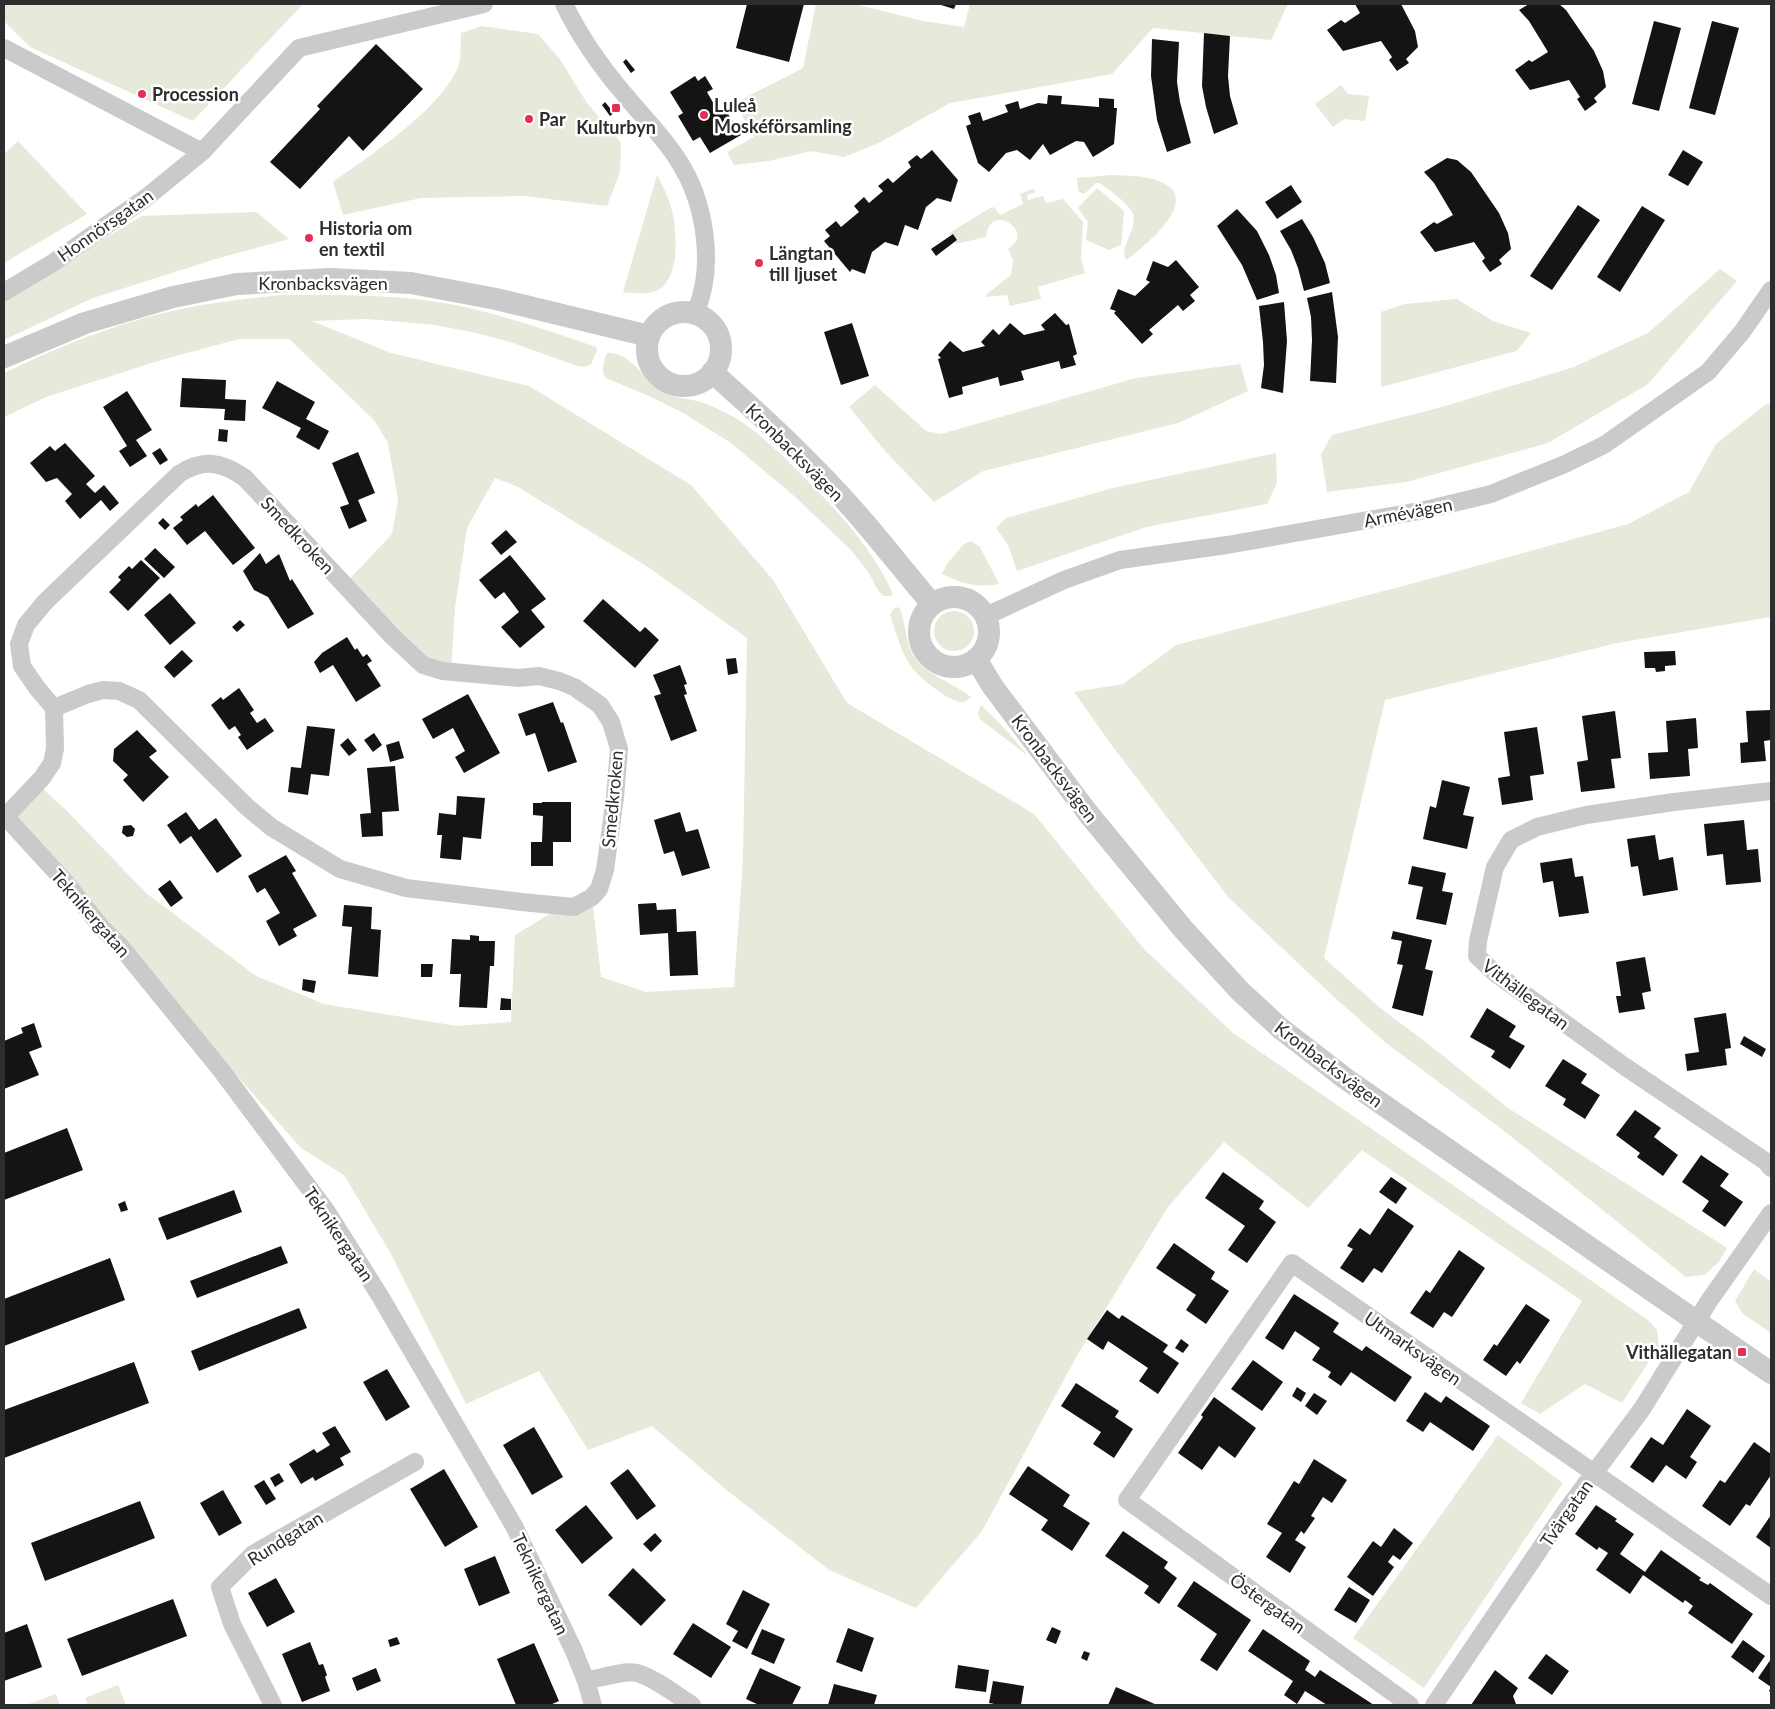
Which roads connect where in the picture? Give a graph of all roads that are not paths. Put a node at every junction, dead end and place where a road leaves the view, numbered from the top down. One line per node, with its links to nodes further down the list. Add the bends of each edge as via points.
1 (484, 4): 4 (street, Honnörsgatan, via 299,48)
2 (564, 4): 7 (street, via 598,61 678,160 696,198 705,245 705,272)
3 (4, 48): 4 (street)
4 (202, 152): 6 (street, Honnörsgatan, via 131,208 51,264)
5 (1771, 290): 12 (street, Armévägen, via 1742,332 1708,372 1604,445 1565,464 1492,494 1425,510 1227,545 1120,560 1064,580)
6 (4, 292)
7 (696, 313): 8 (street, via 676,312 667,316 659,321); 10 (street, via 714,326 719,336 720,356)
8 (649, 336): 9 (street, Kronbacksvägen, via 496,299 411,283 330,279 237,284 173,298 85,323); 10 (street, via 646,354 649,363 668,382 688,386 697,384)
9 (4, 357)
10 (712, 372): 11 (street, Kronbacksvägen, via 864,521)
11 (932, 604): 12 (street, via 951,596 962,597 980,607); 13 (street, via 922,618 919,634 927,654 945,666 967,665)
12 (986, 616): 13 (street, via 989,625 987,644)
13 (976, 659): 19 (street, Kronbacksvägen, via 993,687 1148,888 1240,991 1280,1028 1316,1058)
14 (54, 708): 14 (street, Smedkroken, via 22,666 19,644 26,625 45,602 179,474 208,464 230,467 245,478 392,637 423,665 442,671 559,680 600,705 611,722 619,749 605,870 592,897 574,907 406,888 360,876 340,869 271,827 139,700 119,690 103,690); 16 (street, via 56,735 52,764)
15 (1771, 791): 17 (street, Vithällegatan, via 1586,815 1537,828 1511,840 1495,867 1477,956 1495,973)
16 (5, 815): 25 (street, Teknikergatan, via 121,947 221,1070 327,1212 380,1296 514,1526)
17 (1771, 1168)
18 (1771, 1213): 19 (street)
19 (1696, 1321): 20 (street, Kronbacksvägen); 22 (street, Tvärgatan, via 1642,1409)
20 (1771, 1373)
21 (415, 1462): 26 (street, Rundgatan, via 253,1554 220,1587 232,1624)
22 (1594, 1472): 23 (street, Utmarksvägen, via 1292,1264); 24 (street, Utmarksvägen); 30 (street, Tvärgatan)
23 (1127, 1500): 29 (street, Östergatan)
24 (1771, 1596)
25 (586, 1681): 27 (street, Teknikergatan); 28 (street, via 637,1673)
26 (272, 1705)
27 (593, 1705)
28 (692, 1705)
29 (1410, 1705)
30 (1434, 1705)

